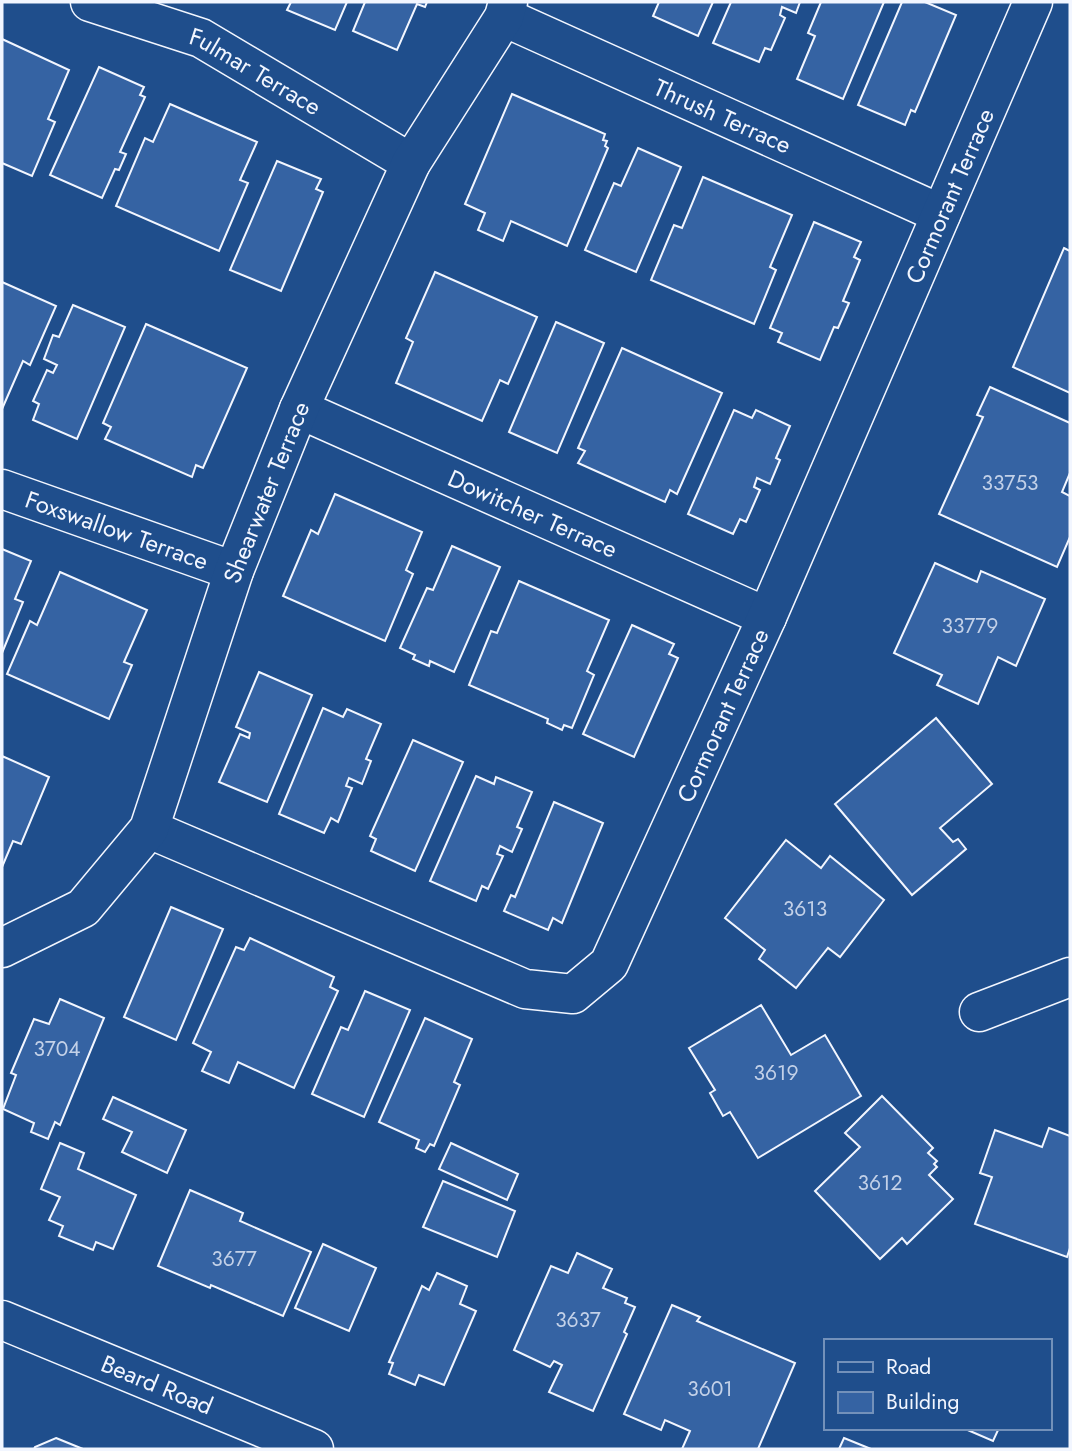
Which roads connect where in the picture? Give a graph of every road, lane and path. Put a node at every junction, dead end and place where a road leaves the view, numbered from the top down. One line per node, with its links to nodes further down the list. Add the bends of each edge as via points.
1 (90, 2): 4 (street, Fulmar Terrace, via 201,37)
2 (1033, 2): 5 (street, Cormorant Terrace)
3 (506, 9): 4 (street, Shearwater Terrace); 5 (street, Thrush Terrace)
4 (411, 163): 6 (street, Shearwater Terrace)
5 (941, 214): 9 (street, Cormorant Terrace)
6 (299, 409): 8 (street, Shearwater Terrace); 9 (street, Dowitcher Terrace)
7 (2, 489): 8 (street, Foxswallow Terrace)
8 (234, 572): 10 (street, Shearwater Terrace)
9 (768, 617): 10 (street, Cormorant Terrace, via 609,964 573,994 526,989)
10 (149, 829): 11 (street, Shearwater Terrace, via 83,908)
11 (2, 948)
12 (1070, 977): 13 (street)
13 (979, 1012)
14 (2, 1320): 15 (street, Beard Road)
15 (314, 1449)

